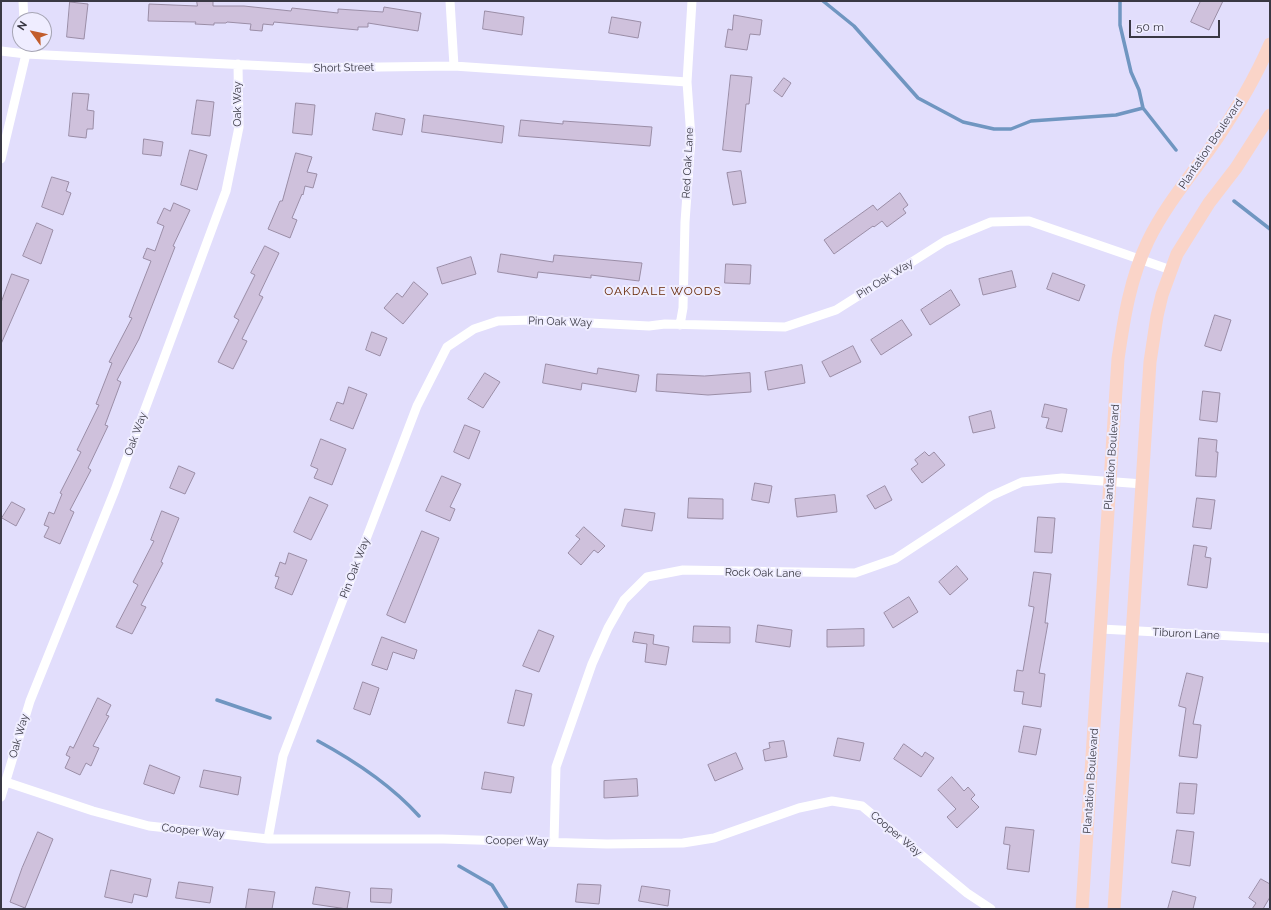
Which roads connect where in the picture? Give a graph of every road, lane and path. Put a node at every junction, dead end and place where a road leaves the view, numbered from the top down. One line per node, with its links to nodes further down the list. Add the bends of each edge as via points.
1 (23, 1): 4 (street)
2 (450, 1): 9 (street)
3 (692, 1): 10 (street, Red Oak Lane)
4 (24, 12)
5 (1270, 44): 13 (street, Plantation Boulevard, via 1243,98 1159,221)
6 (1, 51): 7 (street, Short Street)
7 (26, 54): 8 (street, Short Street); 12 (street)
8 (238, 64): 9 (street, Short Street, via 308,68); 21 (street, Oak Way, via 239,127 226,191 115,490 30,701)
9 (454, 66): 10 (street, Short Street)
10 (687, 82): 15 (street, Red Oak Lane, via 691,138 684,222 683,308)
11 (1270, 115): 14 (street, via 1186,238)
12 (1, 159)
13 (1141, 259): 14 (street, Pin Oak Way); 15 (street, Pin Oak Way, via 1029,221 991,222 945,241 836,310 785,327); 16 (street, Plantation Boulevard, via 1125,310 1118,359)
14 (1171, 270): 17 (street, via 1157,316 1150,362)
15 (680, 325): 23 (street, Pin Oak Way, via 498,321 474,328 446,347 417,406 283,756)
16 (1111, 482): 17 (street, Rock Oak Lane); 18 (street, Plantation Boulevard); 24 (street, Rock Oak Lane, via 1062,478 1022,482 991,496 895,559 855,573 683,570 647,577 624,600 592,664 556,768)
17 (1143, 484): 19 (street)
18 (1101, 629): 19 (street, Tiburon Lane); 26 (street, Plantation Boulevard)
19 (1133, 631): 20 (street, Tiburon Lane); 27 (street)
20 (1270, 638)
21 (6, 782): 22 (street, Oak Way); 23 (street, Cooper Way, via 93,811 149,826)
22 (1, 797)
23 (268, 839): 24 (street, Cooper Way)
24 (554, 842): 25 (street, Cooper Way, via 683,843 714,838 799,808 832,801 854,804 862,806 967,893)
25 (992, 909)
26 (1082, 909)
27 (1114, 909)

